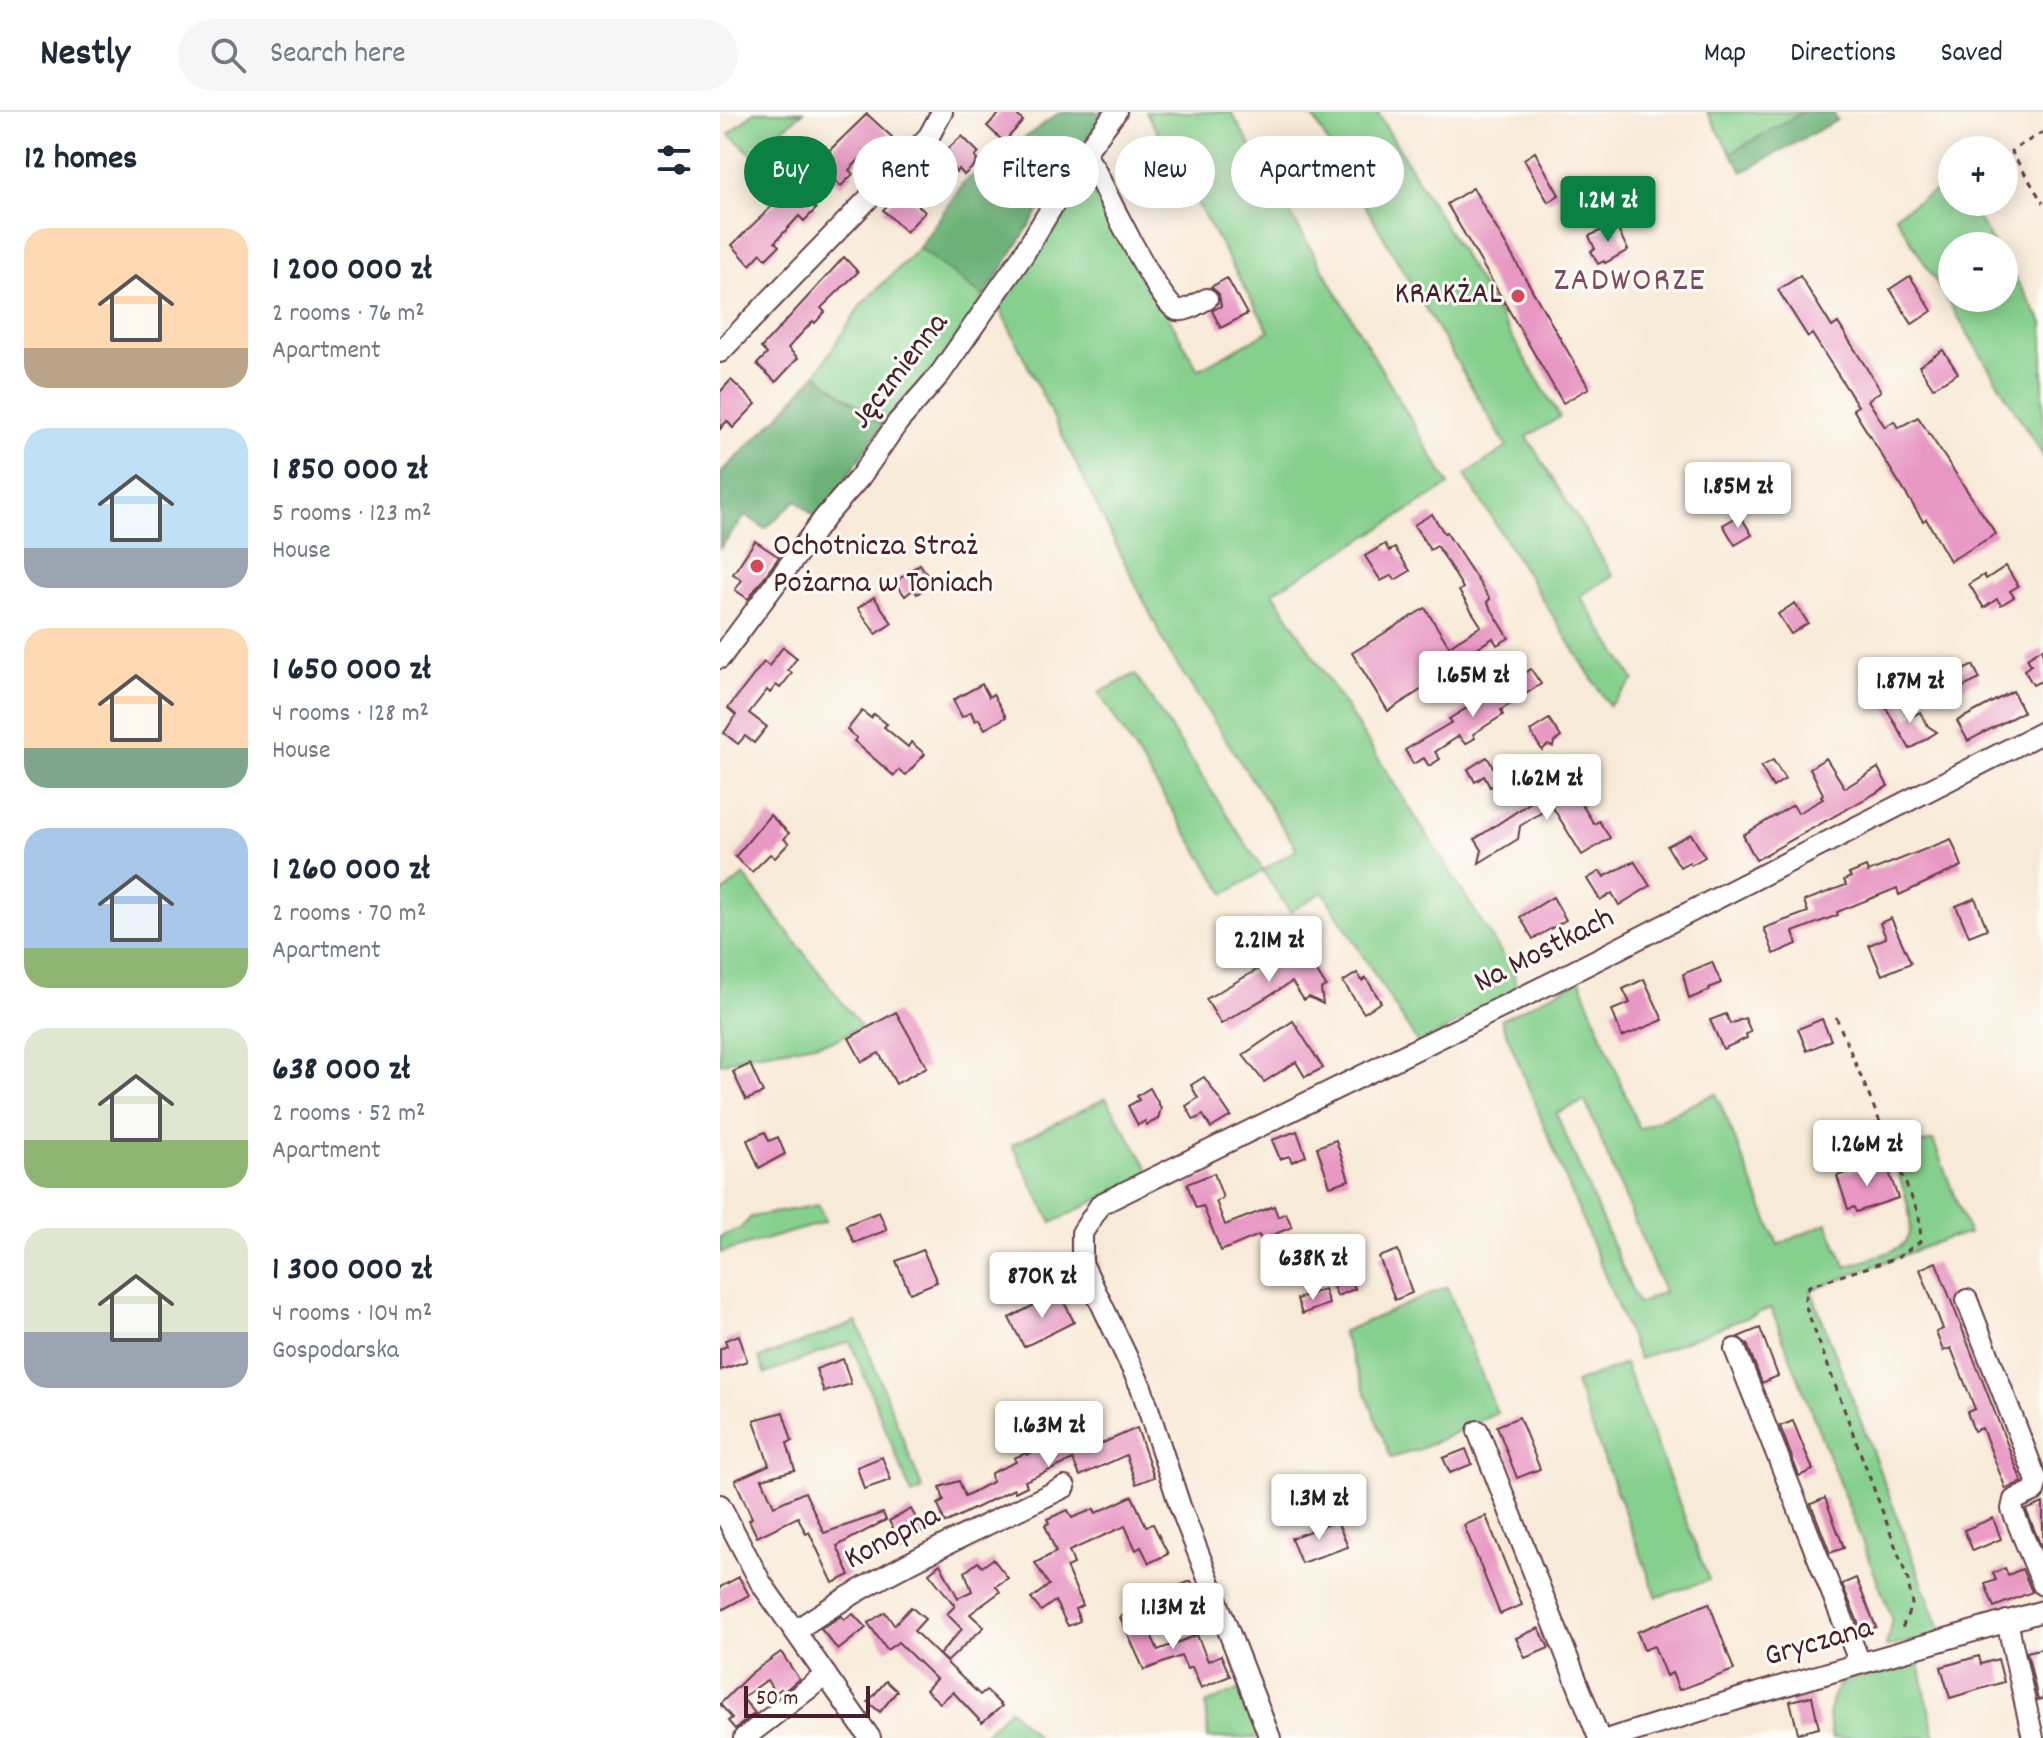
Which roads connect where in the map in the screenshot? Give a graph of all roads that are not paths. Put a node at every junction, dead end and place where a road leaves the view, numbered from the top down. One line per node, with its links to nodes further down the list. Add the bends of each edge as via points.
1 (942, 112): 7 (street, via 929,136)
2 (1116, 112): 3 (street, Jęczmienna)
3 (1098, 136)
4 (1099, 177): 6 (street, via 1171,307 1185,310)
5 (1051, 208): 8 (street, Jęczmienna, via 948,363)
6 (1207, 299)
7 (720, 352)
8 (720, 658)
9 (2043, 732): 23 (street, Na Mostkach, via 1101,1204 1082,1233 1082,1263 1141,1387 1180,1506)
10 (1967, 1300): 15 (street, via 2037,1481 2034,1491 2014,1500 2012,1509)
11 (1735, 1349): 19 (street)
12 (1478, 1431): 24 (street)
13 (1065, 1487): 18 (street, Konopna, via 872,1584)
14 (720, 1505): 18 (street, via 761,1583)
15 (2043, 1585)
16 (2043, 1611): 17 (street, Gryczana)
17 (2007, 1621): 19 (street, Gryczana); 26 (street)
18 (795, 1631): 20 (street)
19 (1860, 1663): 25 (street, Gryczana)
20 (826, 1675): 21 (street); 22 (street)
21 (744, 1738)
22 (870, 1738)
23 (1270, 1738)
24 (1599, 1738)
25 (1612, 1738)
26 (2033, 1738)

